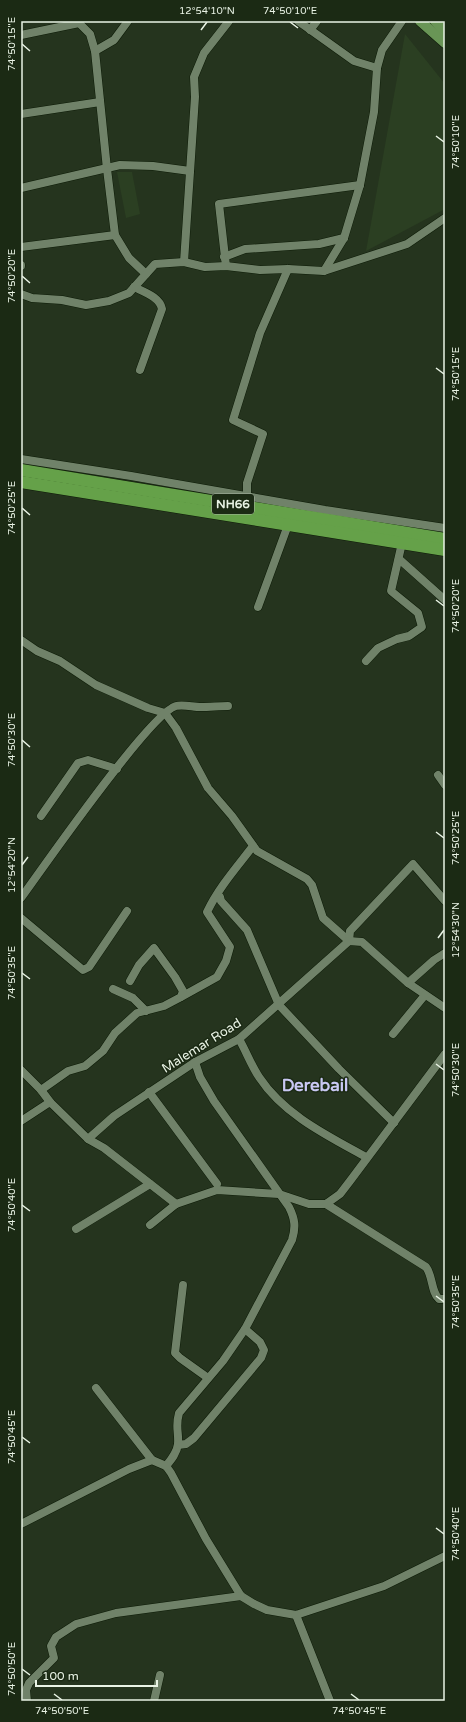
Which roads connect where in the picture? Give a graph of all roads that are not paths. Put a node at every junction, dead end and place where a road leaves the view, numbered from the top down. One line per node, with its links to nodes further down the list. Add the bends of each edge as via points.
1 (128, 21): 12 (street, via 114,40)
2 (229, 21): 17 (street, via 204,53 194,77)
3 (298, 21): 8 (street)
4 (317, 21): 8 (street)
5 (420, 21): 11 (main road)
6 (435, 21): 9 (main road)
7 (400, 22): 13 (street, via 382,50)
8 (310, 30): 13 (street, via 354,61)
9 (445, 32)
10 (21, 35): 12 (street, via 79,23 90,34)
11 (445, 43)
12 (95, 51): 14 (street)
13 (378, 68): 18 (street, via 374,112)
14 (100, 102): 15 (street); 16 (street)
15 (21, 114)
16 (107, 169): 17 (street, via 120,165); 19 (street); 21 (street)
17 (190, 171): 25 (street)
18 (360, 185): 22 (street); 24 (street, via 219,204)
19 (21, 188)
20 (445, 218): 28 (street, via 407,244)
21 (115, 235): 23 (street); 29 (street, via 129,258)
22 (344, 238): 24 (street, via 319,244 245,249); 28 (street)
23 (21, 247)
24 (224, 257): 26 (street)
25 (184, 262): 26 (street, via 205,267); 29 (street, via 155,264)
26 (226, 266): 27 (street, via 260,270)
27 (288, 269): 28 (street); 36 (street, via 260,333 233,420 263,434)
28 (324, 271)
29 (146, 274): 30 (street)
30 (134, 287): 31 (street, via 129,293 109,301 86,305 32,298); 32 (street, via 155,299 162,309)
31 (21, 294)
32 (140, 370)
33 (21, 459): 36 (street)
34 (21, 470): 39 (highway, NH66)
35 (21, 482): 37 (highway, NH66)
36 (246, 496): 38 (street)
37 (288, 525): 40 (highway, NH66); 44 (street)
38 (445, 528)
39 (445, 539)
40 (402, 543): 41 (highway, NH66); 42 (street)
41 (445, 550)
42 (399, 559): 43 (street); 46 (street, via 391,591 418,613 422,627 409,636 378,648)
43 (445, 600)
44 (258, 607)
45 (21, 640): 48 (street, via 37,651 60,661 96,685)
46 (366, 661)
47 (228, 706): 48 (street, via 176,706)
48 (165, 713): 49 (street); 53 (street, via 176,728 208,788)
49 (117, 769): 52 (street, via 88,760 78,763); 55 (street)
50 (438, 775): 51 (street)
51 (445, 785)
52 (41, 816)
53 (253, 846): 59 (street, via 257,851 307,878 323,918); 65 (street, via 213,899 207,912 230,947 226,960 217,977)
54 (220, 897): 66 (street, via 247,930)
55 (21, 898)
56 (445, 901): 59 (street, via 413,864 350,931)
57 (127, 911): 58 (street, via 89,967 83,970)
58 (21, 918)
59 (349, 941): 62 (street, via 362,942); 66 (street, Malemar Road)
60 (445, 953): 62 (street)
61 (130, 981): 65 (street, via 139,965 154,948 178,982 183,991)
62 (408, 983): 64 (street)
63 (112, 989): 68 (street, via 133,998)
64 (425, 994): 67 (street); 69 (street)
65 (182, 997): 68 (street)
66 (278, 1005): 70 (street, Malemar Road); 78 (street)
67 (445, 1008)
68 (146, 1011): 74 (street, via 136,1013 103,1051 85,1066 68,1071)
69 (393, 1034)
70 (239, 1039): 72 (street, Malemar Road); 80 (street, via 258,1076 275,1096 300,1119)
71 (445, 1054): 78 (street)
72 (195, 1062): 75 (street, Malemar Road); 83 (street, via 214,1102)
73 (21, 1070): 74 (street)
74 (41, 1090): 76 (street)
75 (149, 1092): 79 (street, Malemar Road, via 114,1116); 82 (street)
76 (50, 1102): 77 (street); 79 (street)
77 (21, 1121)
78 (394, 1123): 80 (street)
79 (88, 1139): 81 (street, via 104,1148)
80 (366, 1157): 85 (street, via 340,1194)
81 (150, 1184): 84 (street); 87 (street)
82 (217, 1184)
83 (279, 1194): 84 (street, via 217,1190); 85 (street, via 309,1204); 90 (street, via 295,1219 294,1236)
84 (176, 1204): 86 (street)
85 (326, 1204): 89 (street, via 426,1267 430,1272 436,1296)
86 (150, 1225)
87 (76, 1229)
88 (183, 1285): 91 (street, via 175,1353)
89 (445, 1299)
90 (245, 1329): 91 (street); 93 (street, via 260,1342 264,1350 261,1358 194,1438 186,1444)
91 (208, 1378): 93 (street, via 179,1413 176,1423)
92 (96, 1388): 94 (street)
93 (178, 1445): 95 (street)
94 (152, 1460): 95 (street); 96 (street, via 128,1469)
95 (166, 1466): 98 (street)
96 (21, 1524)
97 (445, 1556): 99 (street, via 384,1586)
98 (241, 1596): 99 (street, via 261,1608); 101 (street, via 116,1613 76,1624 56,1637 51,1646 54,1658 29,1683 26,1690)
99 (296, 1615): 103 (street)
100 (160, 1675): 102 (street)
101 (27, 1701)
102 (154, 1701)
103 (330, 1701)

